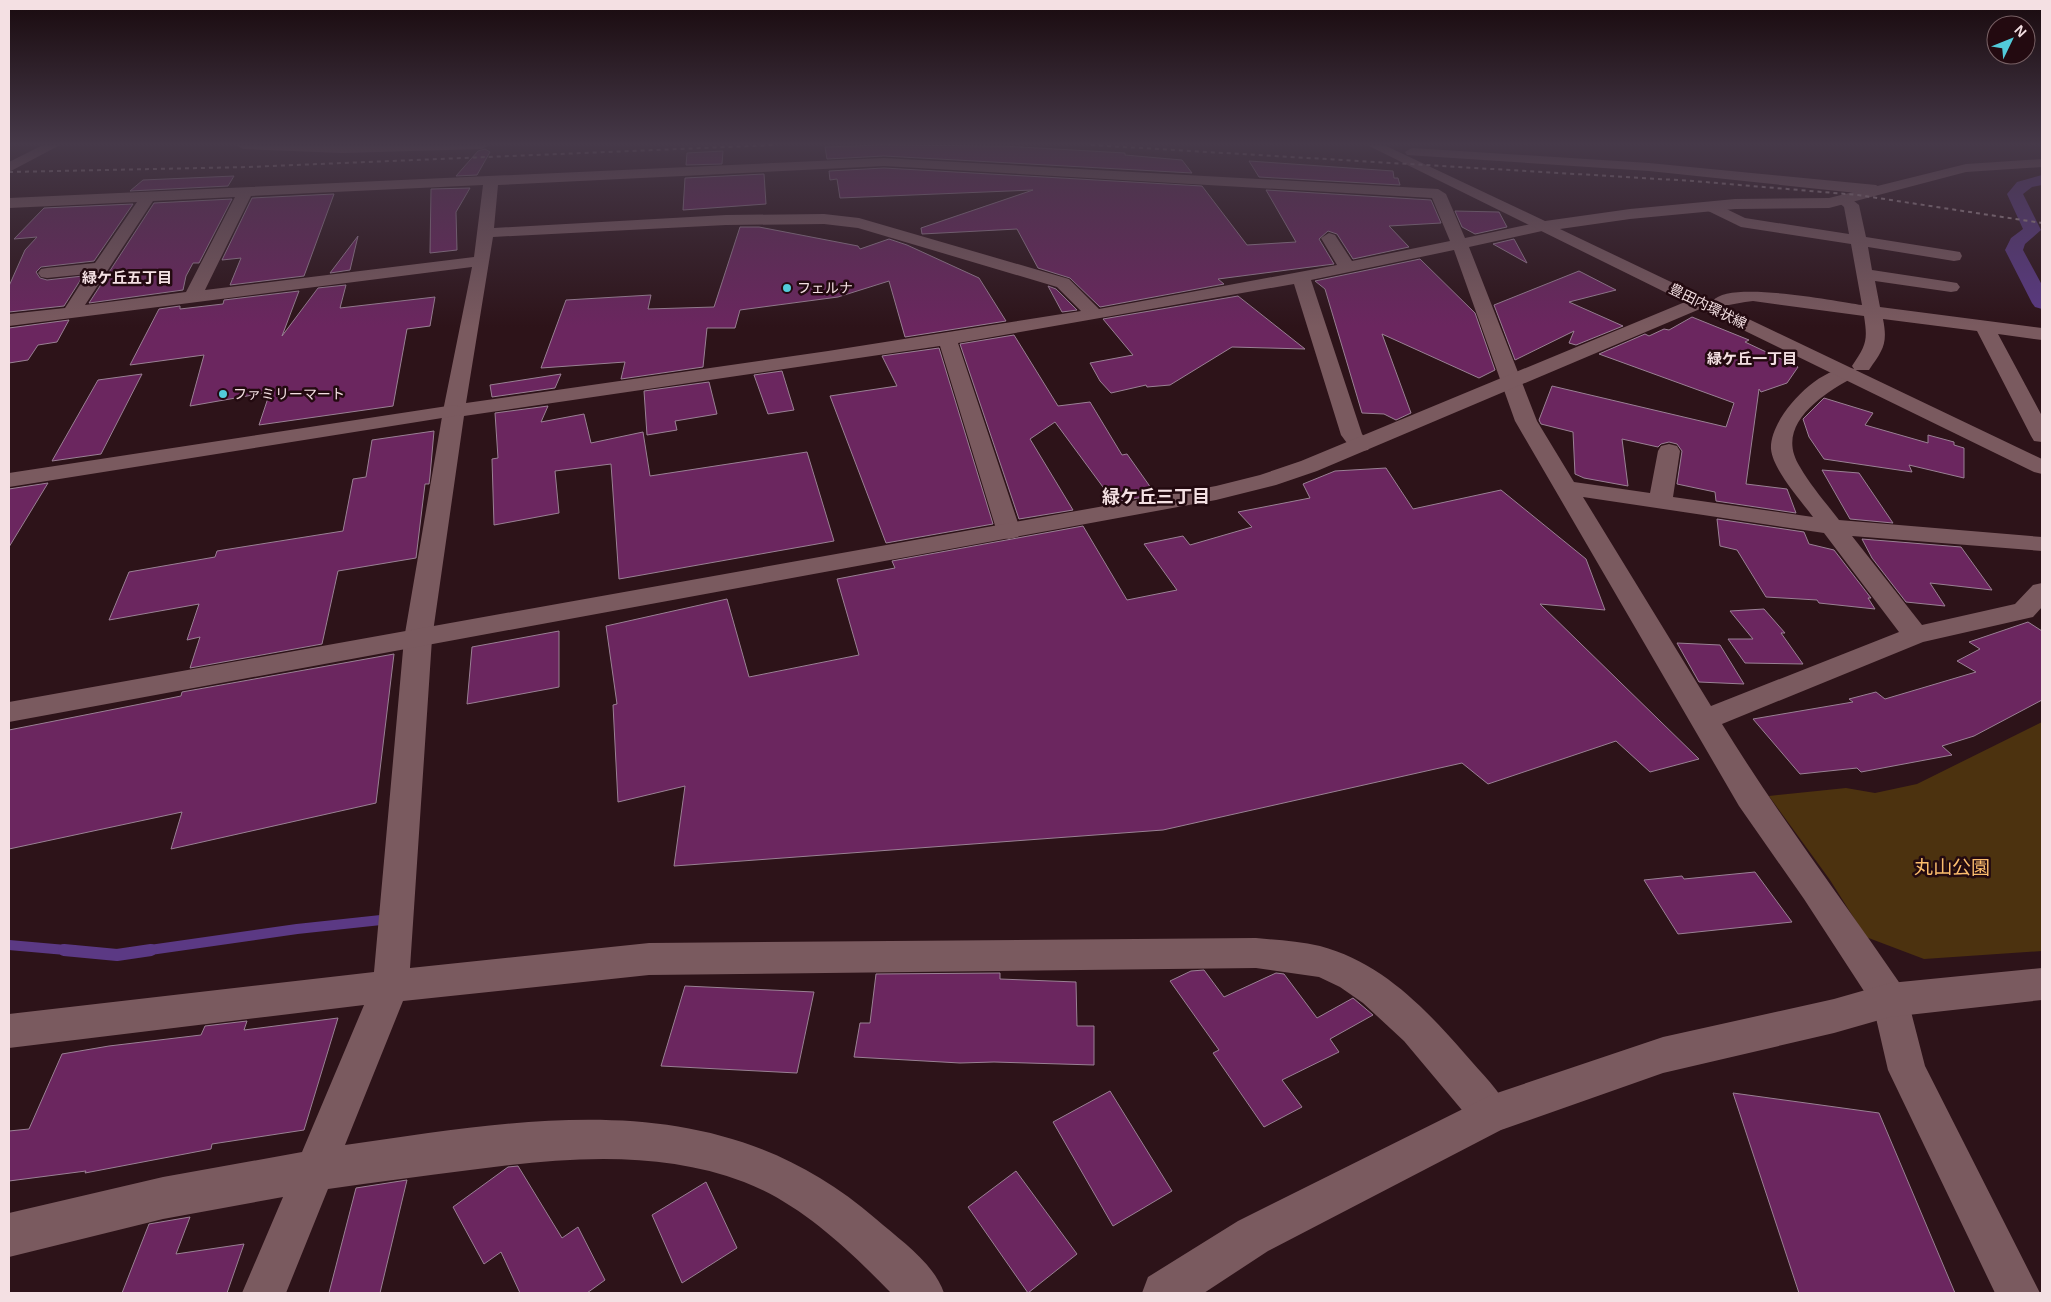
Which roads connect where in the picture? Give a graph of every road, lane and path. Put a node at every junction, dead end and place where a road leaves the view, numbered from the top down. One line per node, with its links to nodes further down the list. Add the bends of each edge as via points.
1 (143, 206): 16 (street)
2 (239, 206): 22 (street)
3 (489, 206): 10 (street)
4 (1443, 206): 13 (street)
5 (1514, 206): 9 (street, 豊田内環状線)
6 (1709, 206): 7 (street); 9 (street); 12 (street, via 1741,222)
7 (1719, 206)
8 (1851, 206): 12 (street)
9 (1554, 224): 13 (street); 23 (street, 豊田内環状線); 24 (street, 豊田内環状線)
10 (486, 233): 15 (street); 27 (street, via 726,220 799,219 859,224 1063,284)
11 (1329, 238): 17 (street)
12 (1858, 241): 14 (street); 19 (street)
13 (1460, 244): 17 (street); 33 (street)
14 (1954, 256)
15 (482, 261): 22 (street); 35 (street)
16 (100, 268): 18 (street); 26 (street)
17 (1348, 268): 20 (street)
18 (47, 273)
19 (1865, 274): 21 (street); 25 (street)
20 (1300, 276): 27 (street); 37 (street, via 1352,435)
21 (1951, 288)
22 (193, 296): 26 (street)
23 (1722, 301): 25 (street, via 1753,296); 32 (street, 豊田内環状線)
24 (1701, 302): 32 (street, 豊田内環状線); 33 (street)
25 (1872, 311): 29 (street); 32 (street, via 1877,336 1874,348)
26 (71, 312): 28 (street)
27 (1094, 314): 31 (street)
28 (9, 320)
29 (1984, 326): 30 (street); 34 (street)
30 (2042, 334)
31 (947, 339): 35 (street); 45 (street)
32 (1855, 370): 39 (street, 豊田内環状線); 40 (street, 豊田内環状線); 44 (street, via 1811,394 1800,404 1783,433 1782,450 1788,467)
33 (1509, 382): 37 (street); 42 (street, via 1526,421)
34 (2035, 408): 36 (street)
35 (454, 411): 41 (street); 49 (street)
36 (2042, 436)
37 (1360, 445): 45 (street, via 1268,480 1224,491)
38 (1669, 451): 43 (street)
39 (2042, 451)
40 (2042, 467)
41 (9, 480)
42 (1566, 488): 43 (street); 51 (street)
43 (1660, 502): 44 (street)
44 (1832, 527): 46 (street); 48 (street)
45 (1009, 532): 49 (street)
46 (2041, 550)
47 (2042, 591): 48 (street, via 2024,611)
48 (1916, 635): 51 (street)
49 (418, 639): 50 (street); 53 (street)
50 (9, 712)
51 (1704, 720): 54 (street, via 1750,797)
52 (2042, 984): 54 (street)
53 (391, 986): 55 (street); 56 (street, via 649,959 1256,953 1326,964 1364,981 1395,1004); 57 (street)
54 (1890, 1000): 56 (street, via 1663,1055); 62 (street, via 1907,1070)
55 (9, 1031)
56 (1491, 1114): 61 (street, via 1253,1236)
57 (314, 1169): 58 (street, via 73,1217); 59 (street); 60 (street, via 551,1139 635,1138 720,1154 781,1177 840,1216)
58 (9, 1235)
59 (264, 1293)
60 (922, 1293)
61 (1164, 1293)
62 (2018, 1293)

